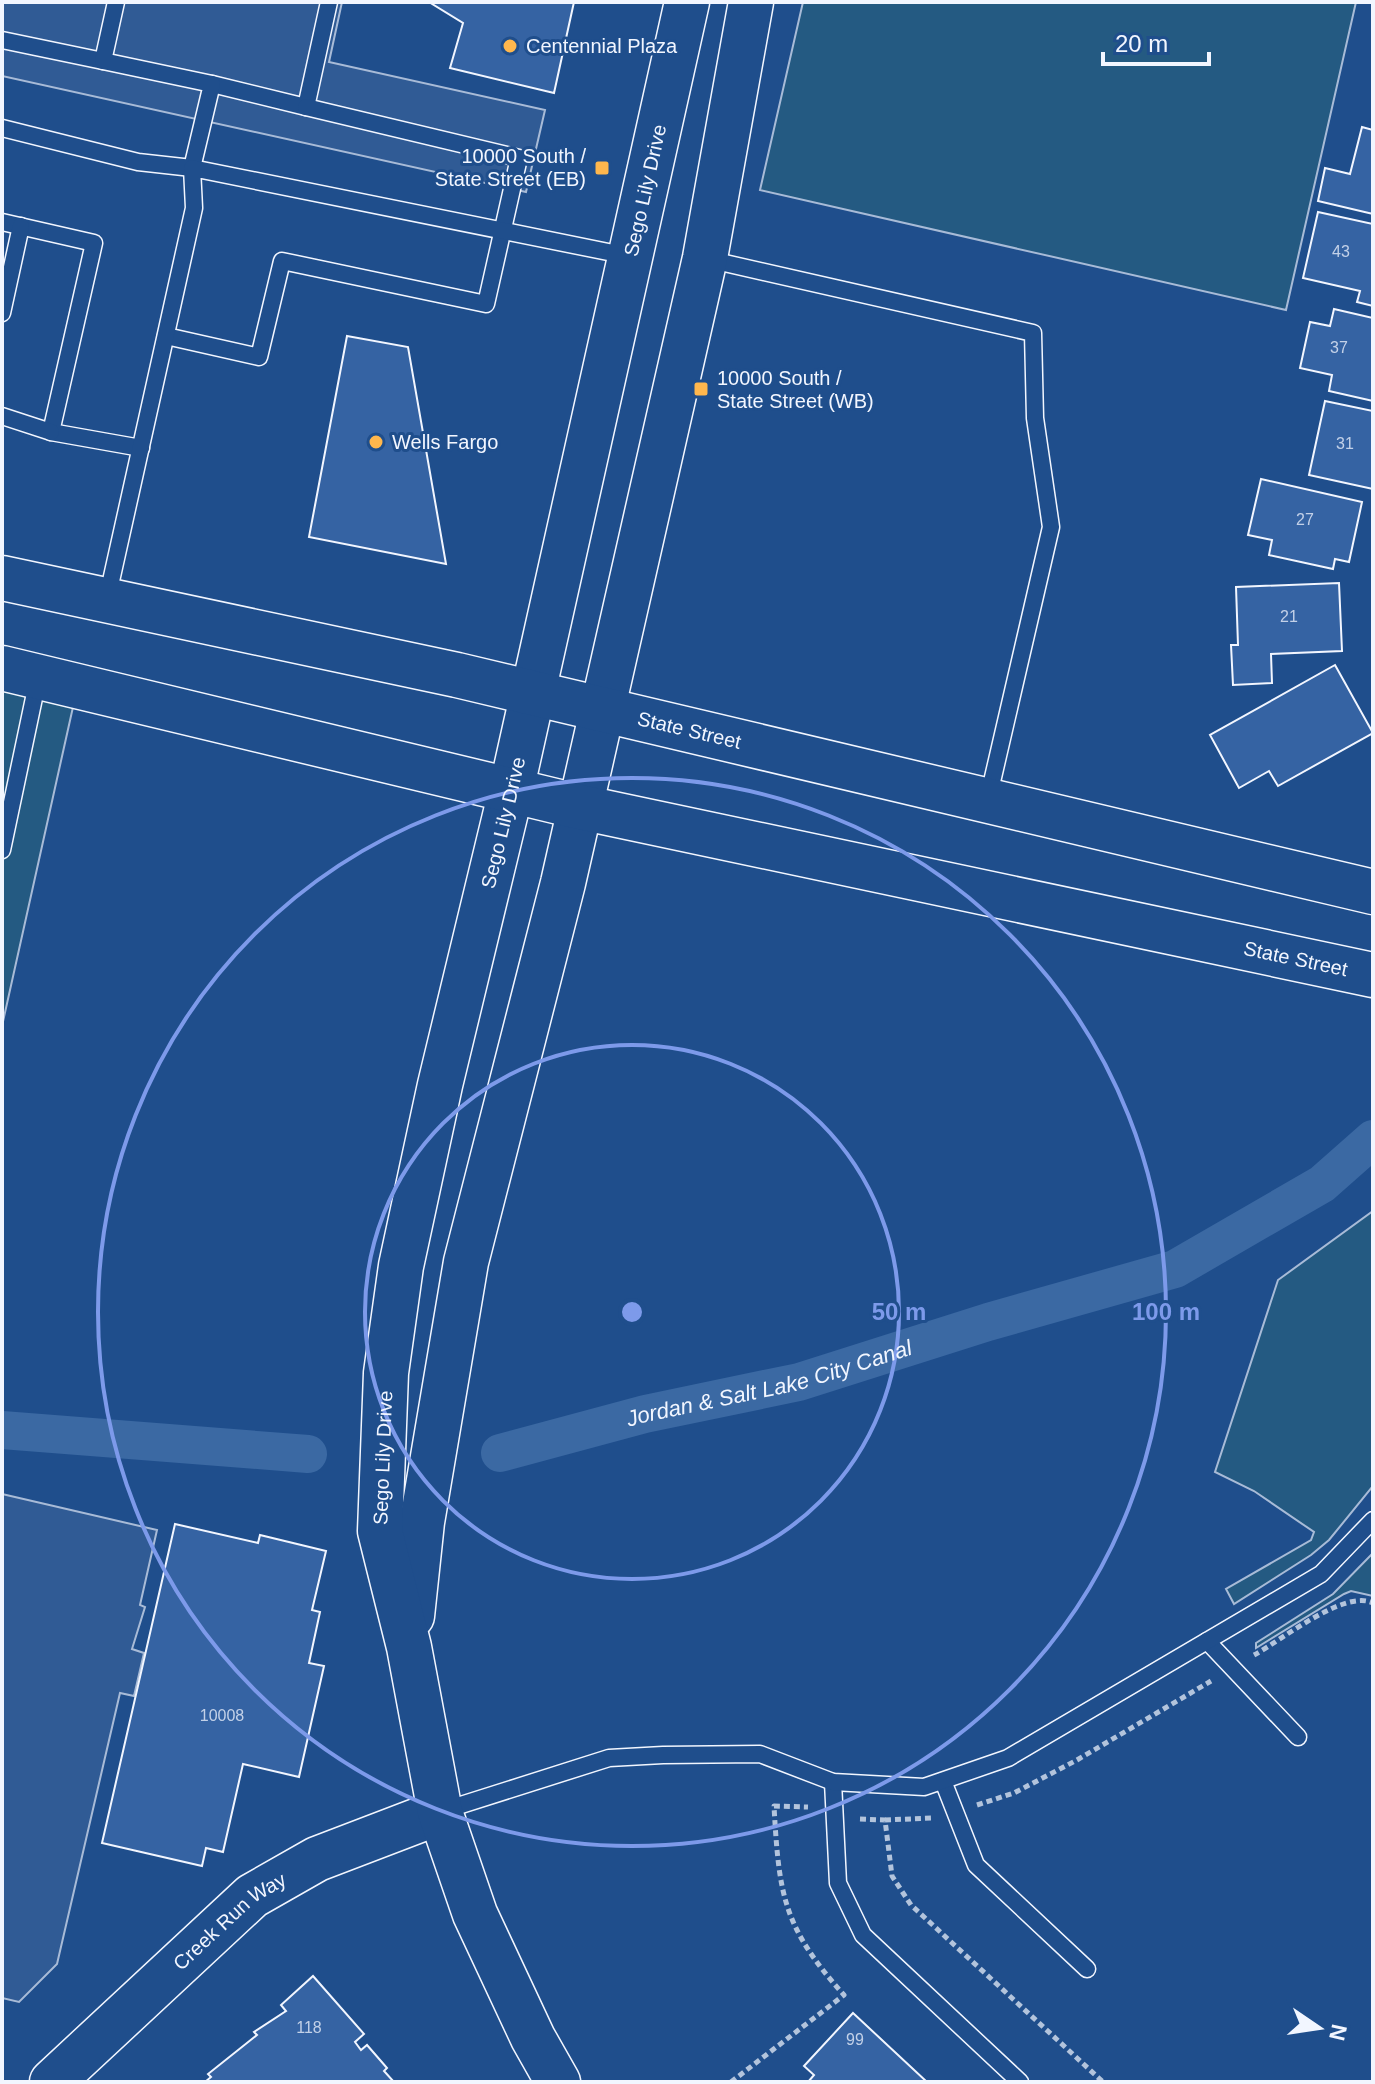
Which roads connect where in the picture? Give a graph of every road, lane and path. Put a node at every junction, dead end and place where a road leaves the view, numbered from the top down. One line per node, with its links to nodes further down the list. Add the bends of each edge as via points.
1 (116, 2): 6 (lane)
2 (329, 2): 8 (lane)
3 (687, 2): 14 (main road, Sego Lily Drive)
4 (751, 2): 15 (main road, Sego Lily Drive)
5 (2, 40): 6 (lane)
6 (103, 61): 7 (lane)
7 (212, 84): 8 (lane); 10 (lane)
8 (306, 107): 13 (lane, via 519,158)
9 (2, 128): 10 (lane, via 138,162)
10 (192, 168): 13 (lane); 17 (lane, via 194,208)
11 (2, 222): 12 (lane)
12 (21, 226): 16 (lane); 19 (lane, via 94,243)
13 (501, 231): 14 (lane); 17 (lane, via 486,304 282,261 259,357)
14 (629, 256): 24 (main road, Sego Lily Drive)
15 (705, 258): 25 (main road, Sego Lily Drive); 27 (lane, via 1033,333 1035,418 1051,527)
16 (2, 313)
17 (166, 336): 20 (lane)
18 (2, 416): 19 (lane)
19 (51, 432): 20 (lane)
20 (141, 448): 22 (lane)
21 (2, 578): 22 (main road, State Street)
22 (106, 602): 24 (main road, State Street)
23 (20, 672): 26 (main road, State Street); 29 (lane)
24 (533, 694): 25 (main road, State Street); 26 (main road, Sego Lily Drive)
25 (602, 711): 27 (main road, State Street); 28 (main road, Sego Lily Drive)
26 (511, 791): 28 (main road, State Street); 35 (main road, Sego Lily Drive, via 404,1251 386,1373 380,1531)
27 (987, 802): 30 (main road, State Street)
28 (580, 807): 31 (main road, State Street); 35 (main road, Sego Lily Drive, via 466,1262 422,1522)
29 (2, 850)
30 (1373, 892)
31 (1373, 975)
32 (1373, 1520): 34 (lane, via 1321,1574)
33 (1373, 1603): 36 (path, via 1365,1599 1328,1608)
34 (1207, 1641): 36 (lane); 38 (lane, via 1008,1758)
35 (409, 1647): 41 (main road, Sego Lily Drive)
36 (1232, 1668): 37 (lane); 40 (path, via 1014,1793)
37 (1298, 1737)
38 (943, 1781): 39 (lane, via 924,1787); 40 (lane)
39 (833, 1782): 41 (lane, via 760,1754 609,1758); 46 (lane, via 838,1883 863,1935)
40 (955, 1810): 42 (path, via 926,1820); 43 (lane, via 976,1865)
41 (440, 1812): 44 (main road, Creek Run Way, via 317,1859 252,1896); 45 (main road, Sego Lily Drive, via 475,1914)
42 (885, 1820)
43 (1087, 1969)
44 (52, 2082)
45 (558, 2082)
46 (1020, 2082)

